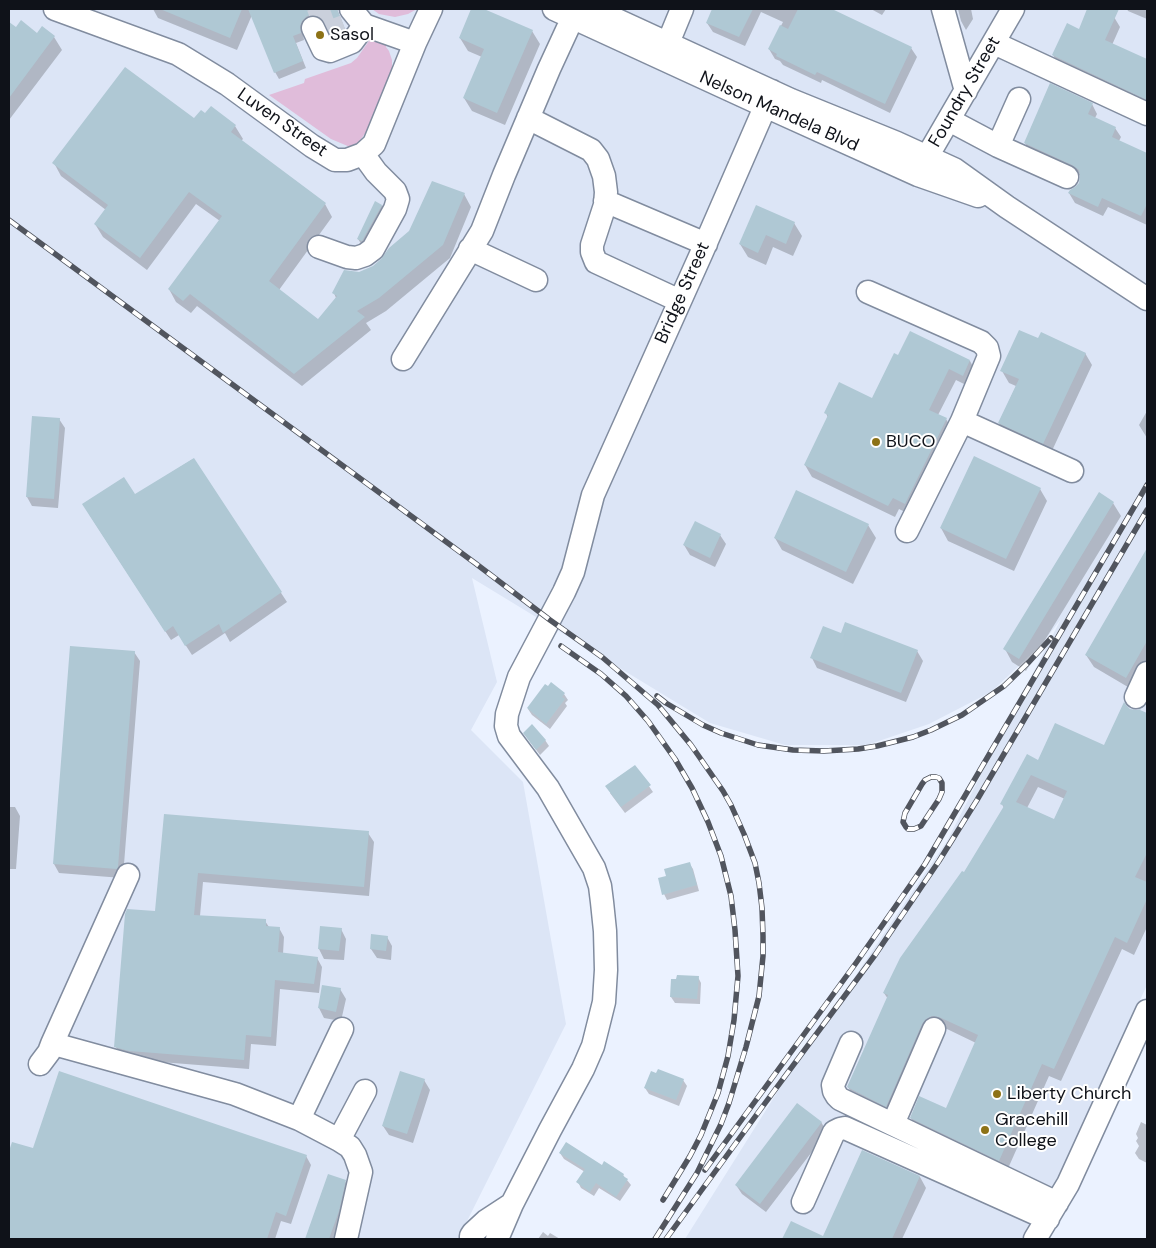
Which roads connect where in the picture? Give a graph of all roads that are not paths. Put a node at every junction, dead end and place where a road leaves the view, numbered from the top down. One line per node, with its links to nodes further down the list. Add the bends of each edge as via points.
1 (55, 9): 18 (street, Luven Street, via 178,54 227,84 335,160)
2 (431, 9): 8 (street)
3 (682, 9): 9 (street)
4 (943, 9): 11 (street)
5 (1014, 9): 10 (street, Foundry Street)
6 (573, 12): 9 (street, Nelson Mandela Blvd); 13 (street, Nelson Mandela Blvd); 15 (street)
7 (339, 22): 8 (street)
8 (415, 43): 18 (street, via 374,144)
9 (668, 43): 13 (street, Nelson Mandela Blvd)
10 (994, 43): 11 (street, Foundry Street); 14 (street)
11 (966, 91): 16 (street, Foundry Street)
12 (1019, 98): 17 (street)
13 (768, 99): 19 (street, Nelson Mandela Blvd); 22 (street, Bridge Street)
14 (1147, 114)
15 (528, 118): 21 (street, via 591,150 598,158 604,176); 24 (street, via 482,231)
16 (949, 120): 17 (street); 19 (street, Foundry Street)
17 (998, 146): 20 (street)
18 (364, 154): 23 (street, via 395,191 398,199 395,209 373,249 365,255 347,257)
19 (922, 166): 27 (street, Nelson Mandela Blvd, via 1013,211)
20 (1067, 177)
21 (605, 201): 22 (street); 28 (street, via 592,245 596,262)
22 (706, 244): 28 (street, Bridge Street)
23 (319, 246)
24 (470, 249): 25 (street); 29 (street)
25 (536, 280)
26 (868, 292): 30 (street, via 981,342 987,348 989,356)
27 (1147, 299)
28 (680, 300): 47 (street, Bridge Street, via 593,494 573,572 519,677 508,708 506,726 509,736 548,788 594,868 600,886 606,970 604,1002 594,1046)
29 (403, 359)
30 (962, 421): 31 (street); 32 (street)
31 (1072, 471)
32 (907, 531)
33 (1147, 673): 34 (street)
34 (1136, 697)
35 (128, 875): 40 (street)
36 (1147, 1011): 48 (street)
37 (934, 1029): 44 (street)
38 (342, 1030): 43 (street)
39 (851, 1043): 44 (street, via 833,1085 834,1091 861,1110)
40 (52, 1044): 41 (street); 43 (street, via 234,1094)
41 (40, 1064)
42 (365, 1091): 45 (street)
43 (299, 1119): 45 (street)
44 (893, 1124): 48 (street)
45 (338, 1140): 49 (street, via 350,1147 361,1172)
46 (803, 1202): 48 (street, via 834,1132 845,1128)
47 (512, 1204): 50 (street, via 486,1221); 51 (street, Bridge Street)
48 (1053, 1211): 52 (street)
49 (346, 1239)
50 (471, 1239)
51 (497, 1239)
52 (1035, 1239)

